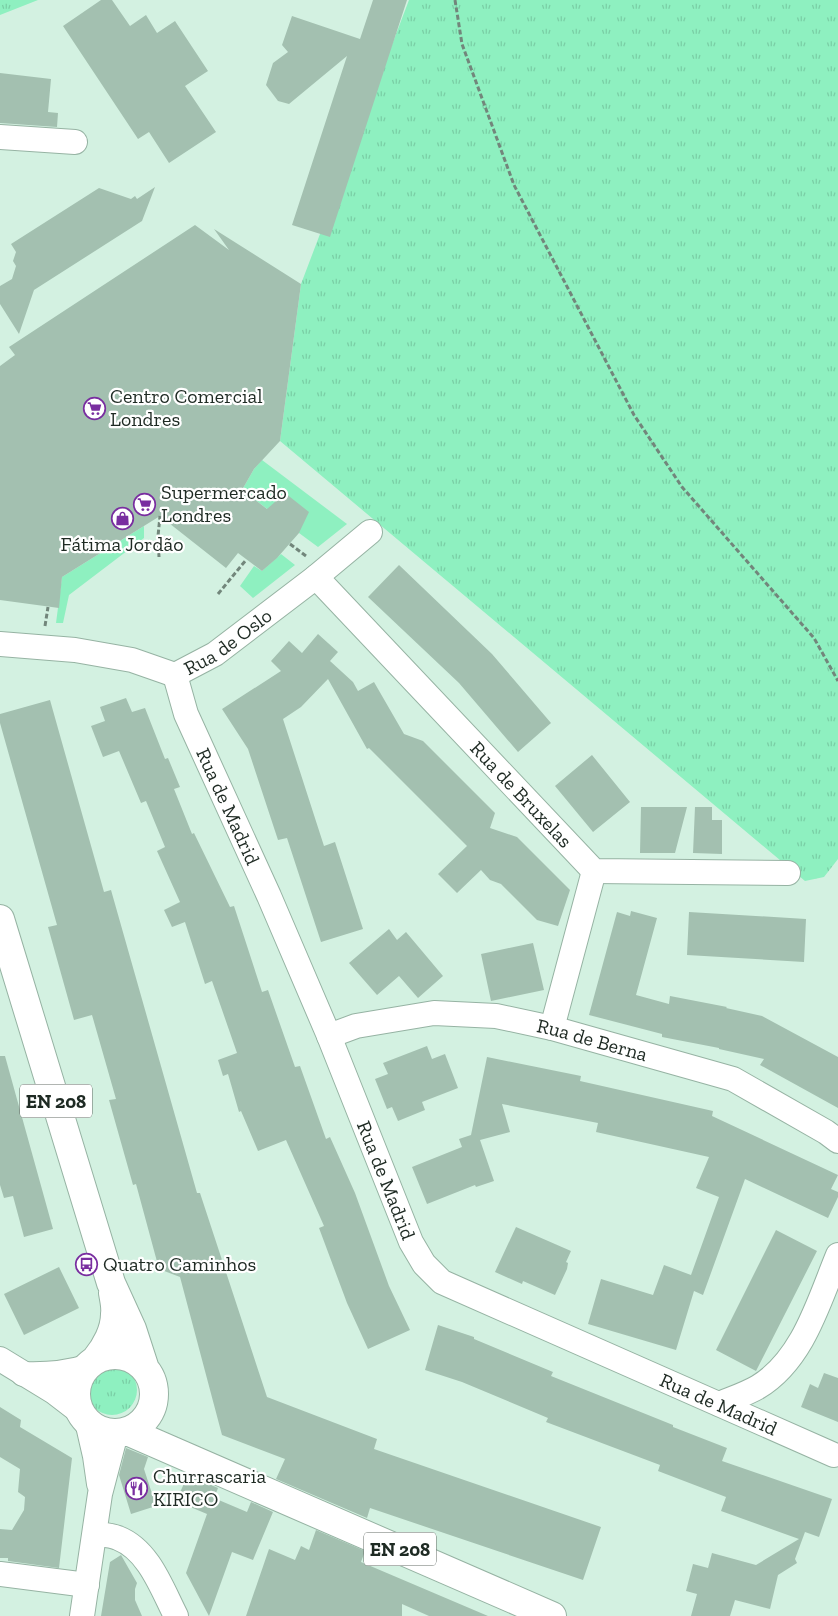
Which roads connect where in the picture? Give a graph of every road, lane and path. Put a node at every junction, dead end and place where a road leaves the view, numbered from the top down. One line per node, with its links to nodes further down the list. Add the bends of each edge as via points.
1 (455, 0): 15 (path, via 462,44 514,184 634,415 682,487 814,638)
2 (0, 137): 3 (street)
3 (75, 142)
4 (160, 516): 7 (path)
5 (370, 532): 9 (street, Rua de Oslo)
6 (290, 544): 9 (path)
7 (159, 557)
8 (246, 560): 10 (path)
9 (311, 566): 14 (street, Rua de Oslo, via 214,654); 16 (street, Rua de Bruxelas)
10 (218, 594)
11 (48, 607): 12 (path)
12 (44, 628)
13 (0, 644): 14 (street, Rua de Oslo, via 75,650 132,660)
14 (175, 675): 20 (street, Rua de Madrid, via 186,714)
15 (838, 681)
16 (594, 871): 17 (street); 19 (street)
17 (788, 872)
18 (0, 919): 23 (main road, EN 208)
19 (552, 1028): 20 (street, Rua de Berna, via 496,1016 434,1013 356,1026); 21 (street, Rua de Berna, via 733,1079)
20 (329, 1036): 28 (street, Rua de Madrid, via 411,1242 424,1264 442,1282)
21 (838, 1141)
22 (838, 1255): 28 (street, via 807,1328 780,1369 758,1387)
23 (111, 1283): 25 (main road, via 116,1314 108,1341); 27 (main road, EN 208)
24 (0, 1359): 26 (street)
25 (92, 1363): 26 (street, via 69,1372); 27 (main road, via 109,1355 122,1356 135,1360); 29 (main road, via 80,1376 76,1388 76,1400)
26 (22, 1373): 29 (street, via 54,1392)
27 (150, 1380): 30 (main road, via 153,1404 148,1416 139,1425); 32 (main road, EN 208, via 170,1435)
28 (719, 1404): 31 (street, Rua de Madrid)
29 (83, 1416): 30 (main road, via 95,1428); 33 (street, via 95,1456)
30 (122, 1432): 32 (main road); 33 (street)
31 (834, 1455)
32 (190, 1459): 39 (main road, EN 208)
33 (100, 1494): 34 (street)
34 (95, 1534): 36 (street); 38 (street, via 117,1537 132,1545 145,1558)
35 (0, 1574): 36 (street)
36 (87, 1585): 37 (street)
37 (82, 1616)
38 (176, 1616)
39 (552, 1616)

